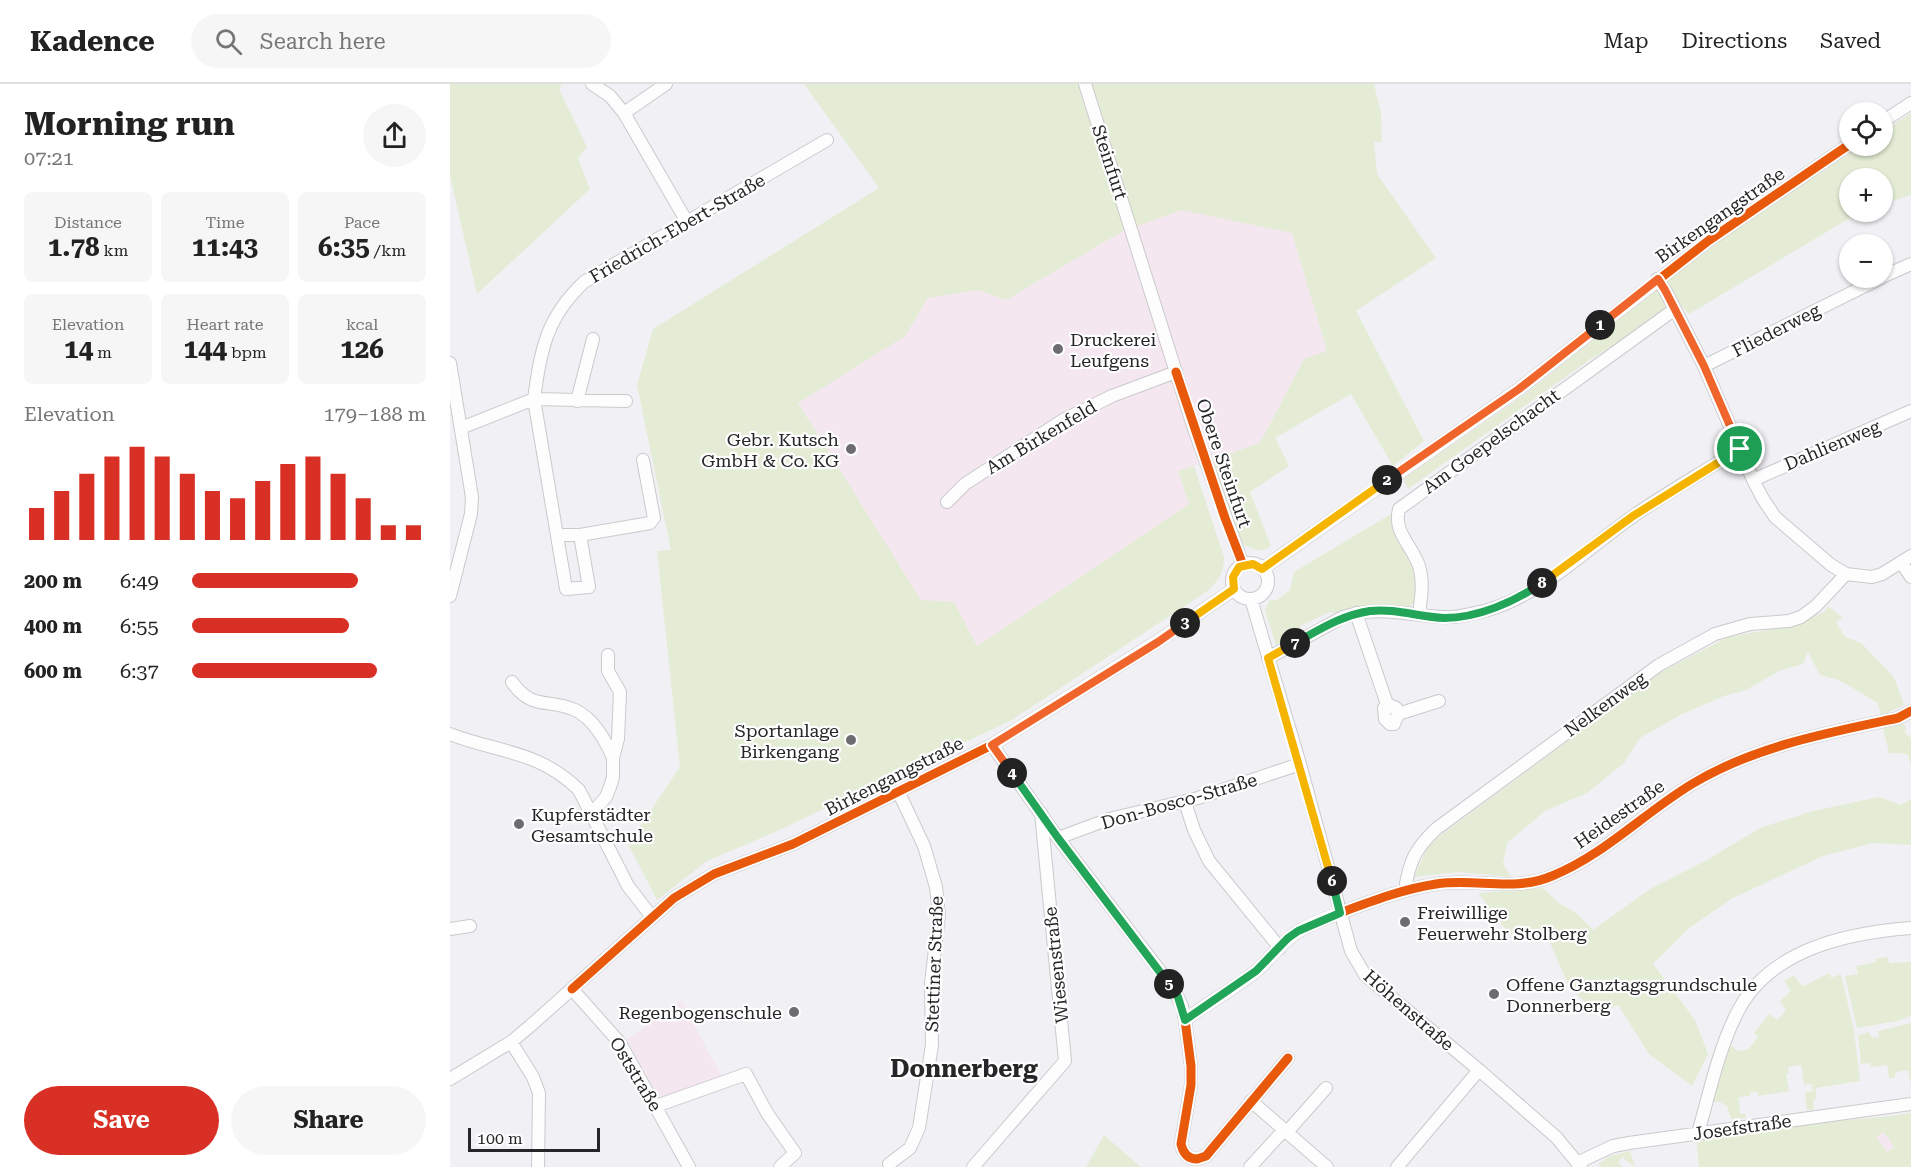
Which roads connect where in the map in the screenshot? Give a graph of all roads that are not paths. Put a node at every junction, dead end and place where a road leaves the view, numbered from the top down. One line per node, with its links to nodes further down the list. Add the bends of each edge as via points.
1 (592, 84): 5 (street, via 610,96)
2 (666, 84): 5 (street)
3 (1085, 84): 10 (street, Steinfurt)
4 (1911, 103): 6 (street)
5 (624, 113): 9 (street)
6 (1893, 115)
7 (827, 140): 9 (street, Friedrich-Ebert-Straße)
8 (1839, 151): 13 (street, Birkengangstraße)
9 (687, 222): 20 (street, Friedrich-Ebert-Straße, via 599,272 571,294 561,306 545,343)
10 (1136, 240): 19 (street, Obere Steinfurt)
11 (1911, 264): 12 (street, Fliederweg)
12 (1893, 272)
13 (1658, 279): 15 (street); 34 (street, Birkengangstraße, via 1519,389)
14 (1860, 288): 18 (street, Fliederweg)
15 (1675, 309): 18 (street); 41 (street, Am Goepelschacht, via 1399,509 1398,528 1419,565)
16 (593, 339): 21 (street)
17 (450, 363): 24 (street)
18 (1704, 366): 25 (street)
19 (1176, 372): 28 (street, Am Birkenfeld, via 1063,420 965,484); 32 (street, Obere Steinfurt)
20 (534, 399): 21 (street); 24 (street); 29 (street, Friedrich-Ebert-Straße)
21 (577, 401): 22 (street)
22 (626, 401)
23 (1911, 411): 27 (street, Dahlienweg)
24 (461, 428): 33 (street, via 472,497 471,514)
25 (1740, 449): 27 (street); 41 (street, via 1633,516 1549,579 1510,602 1460,616)
26 (643, 460): 30 (street, via 654,518 650,523)
27 (1753, 480): 35 (street, via 1775,517 1831,566)
28 (947, 502)
29 (557, 535): 30 (street); 30 (street, Friedrich-Ebert-Straße, via 566,590 589,587)
30 (580, 535)
31 (1906, 559): 35 (street, via 1872,577); 36 (street)
32 (1243, 565): 34 (street, via 1253,564); 37 (street, via 1233,577)
33 (454, 566): 38 (street)
34 (1262, 569): 39 (street, via 1266,587)
35 (1846, 574): 56 (street, Nelkenweg, via 1801,617 1750,624 1715,634 1659,665 1436,829 1419,846 1410,863)
36 (1911, 578)
37 (1234, 589): 39 (street, via 1241,597); 48 (street, Birkengangstraße, via 1158,642)
38 (450, 596)
39 (1251, 599): 43 (street, Höhenstraße)
40 (1356, 613): 41 (street, via 1382,610); 43 (street); 45 (street, via 1387,705 1383,713 1387,722 1394,724 1398,714)
41 (1419, 614)
42 (608, 655): 49 (street, via 608,671 620,692)
43 (1268, 658): 50 (street, Höhenstraße)
44 (512, 682): 49 (street, via 529,699 585,716)
45 (1439, 701)
46 (1911, 711): 56 (street, Heidestraße, via 1898,718 1787,744 1718,770 1668,798 1570,869 1548,878 1527,884 1453,882)
47 (450, 734): 53 (street, via 533,758 554,769 579,790)
48 (992, 745): 51 (street, Birkengangstraße); 54 (street)
49 (613, 758): 53 (street, via 610,787)
50 (1300, 764): 52 (street, Don-Bosco-Straße); 57 (street, Höhenstraße)
51 (899, 793): 58 (street, Birkengangstraße, via 793,844 714,874 674,898); 75 (street, Stettiner Straße, via 924,846 936,887 939,915 931,983 932,1045 919,1128 910,1148)
52 (1185, 802): 55 (street, Don-Bosco-Straße, via 1109,819); 62 (street, via 1209,861)
53 (592, 813): 58 (street, via 628,886)
54 (1041, 813): 55 (street); 80 (street, Wiesenstraße, via 1065,1061)
55 (1058, 838): 64 (street, via 1173,988)
56 (1405, 890): 57 (street, Heidestraße)
57 (1340, 913): 62 (street, Heidestraße, via 1307,926); 67 (street, Höhenstraße, via 1351,951 1365,975)
58 (652, 917): 63 (street, Birkengangstraße)
59 (470, 927): 61 (street)
60 (1911, 928): 74 (street, via 1818,945 1786,959 1766,975 1736,1014)
61 (450, 929)
62 (1280, 948): 64 (street, Heidestraße, via 1256,971)
63 (572, 989): 65 (street, Birkengangstraße); 72 (street, Oststraße, via 620,1043)
64 (1185, 1020): 70 (street, via 1191,1085 1183,1151 1192,1159 1206,1156)
65 (511, 1042): 68 (street, Birkengangstraße); 77 (street, via 539,1093)
66 (1288, 1058): 70 (street)
67 (1479, 1070): 76 (street, Höhenstraße, via 1556,1137); 83 (street)
68 (450, 1079)
69 (1326, 1088): 73 (street)
70 (1251, 1101): 73 (street)
71 (1911, 1104): 74 (street, Josefstraße)
72 (656, 1106): 78 (street, Oststraße); 79 (street, via 746,1074 795,1153)
73 (1286, 1131): 81 (street); 82 (street)
74 (1698, 1133): 76 (street, Josefstraße, via 1613,1146)
75 (889, 1164)
76 (1579, 1165)
77 (538, 1167)
78 (689, 1167)
79 (780, 1167)
80 (973, 1167)
81 (1250, 1167)
82 (1327, 1167)
83 (1397, 1167)

